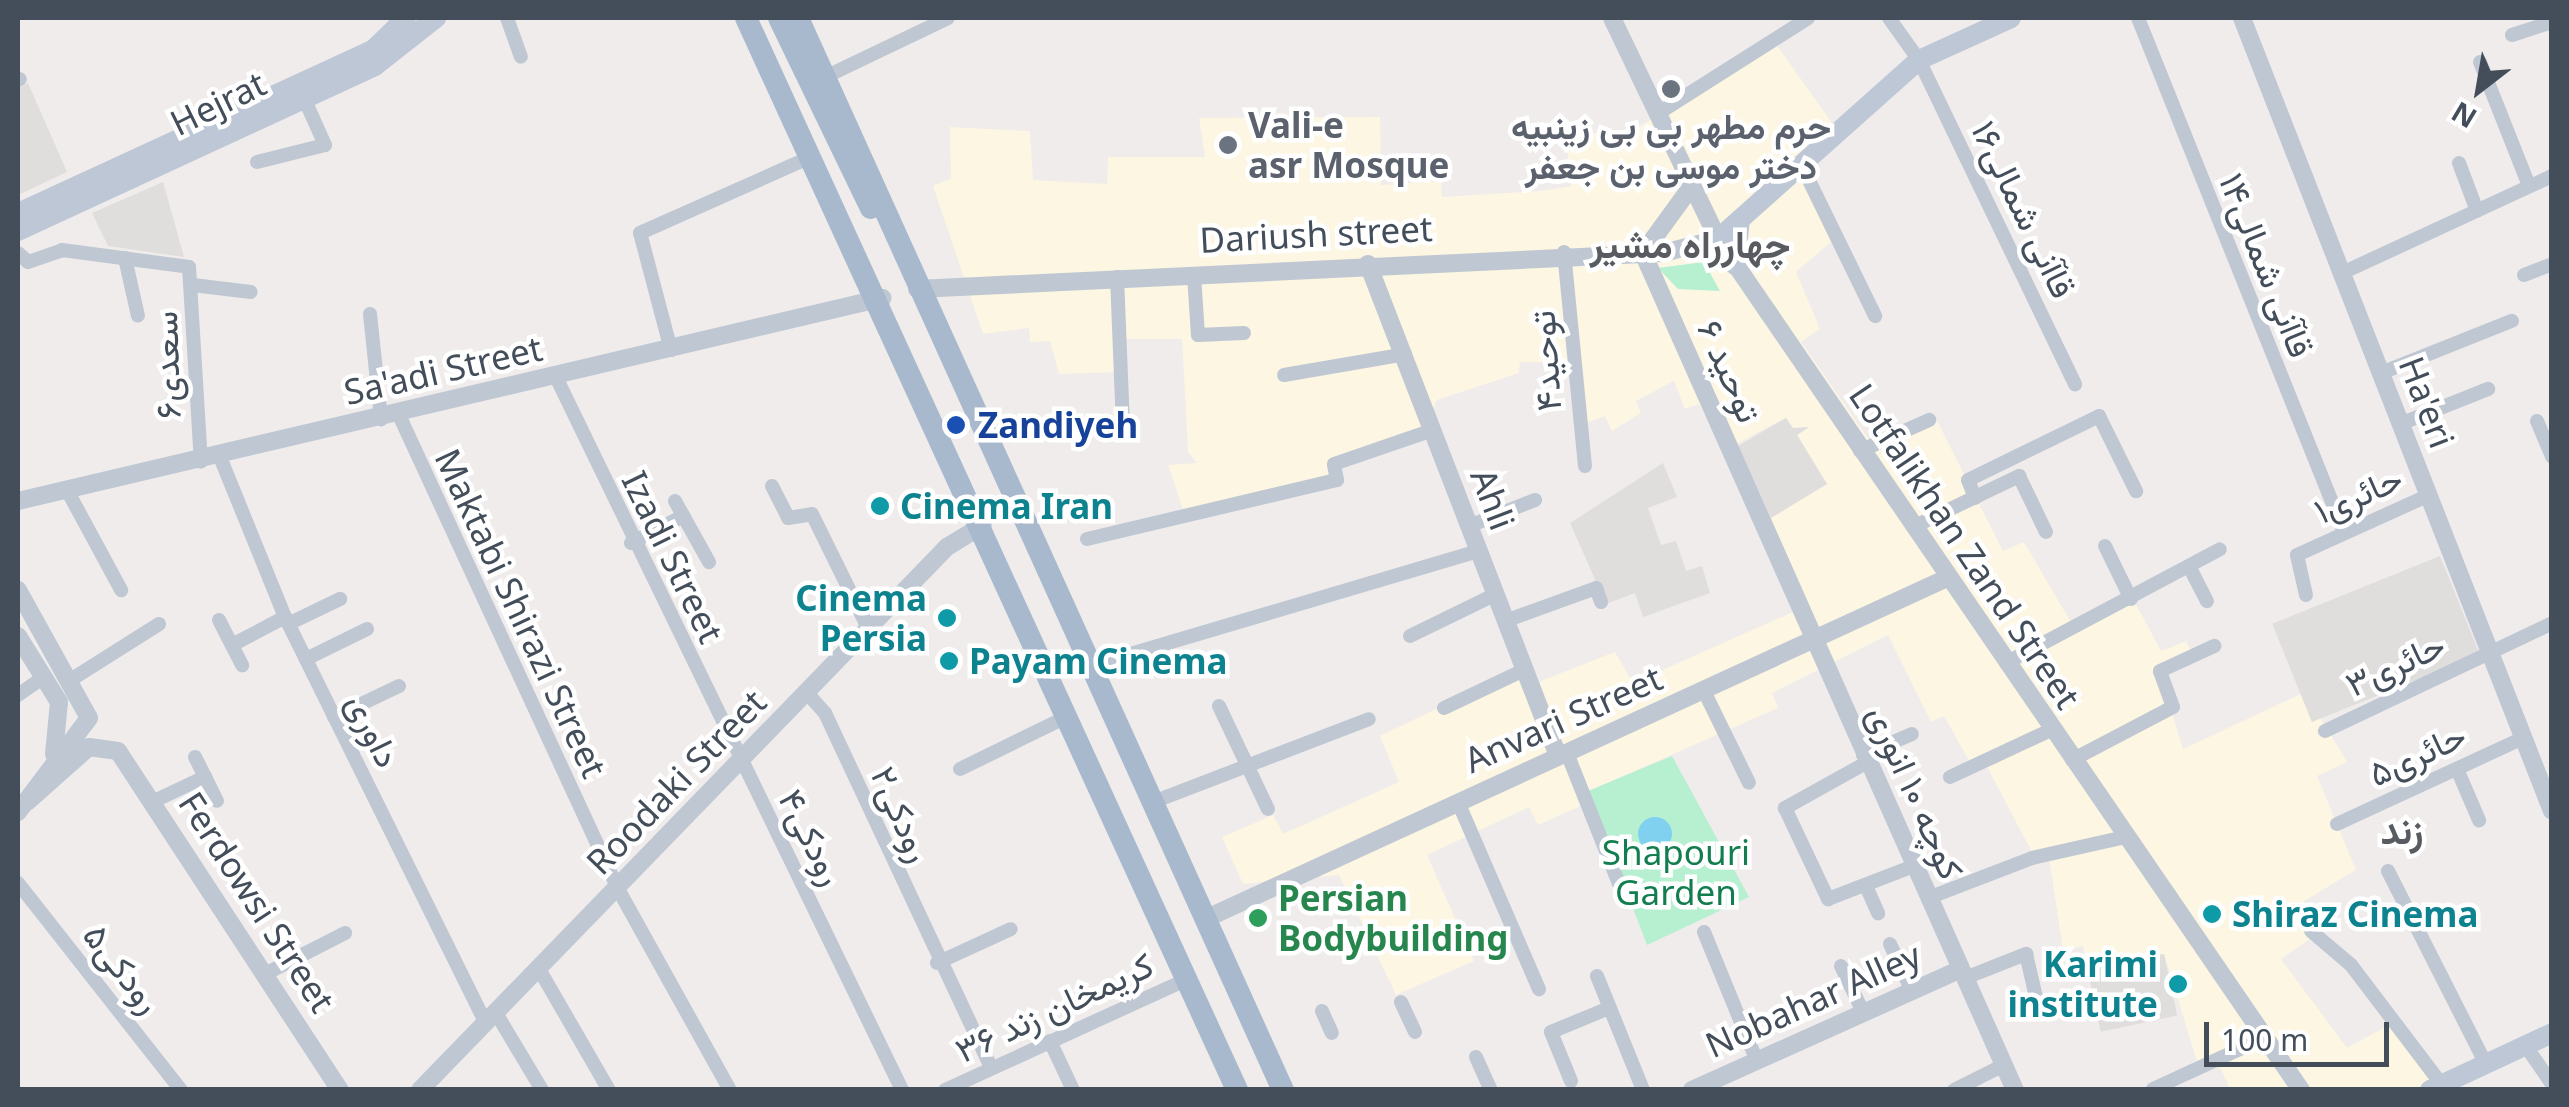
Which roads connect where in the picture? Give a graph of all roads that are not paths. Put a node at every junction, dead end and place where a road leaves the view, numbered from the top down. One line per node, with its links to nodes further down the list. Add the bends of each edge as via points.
1 (406, 18): 31 (main road, Hejrat, via 372,50)
2 (436, 18): 21 (main road, Hejrat, via 375,66)
3 (507, 18): 17 (street)
4 (746, 18): 23 (main road)
5 (764, 18): 39 (main road, via 842,186)
6 (779, 18): 35 (main road, via 854,182)
7 (798, 18): 20 (main road)
8 (948, 18): 20 (street)
9 (1612, 18): 22 (street, Lotfalikhan Zand Street)
10 (1808, 18): 22 (street)
11 (1889, 18): 18 (street, قاآنی شمالی۱۶)
12 (2011, 18): 18 (main road)
13 (2138, 18): 88 (street, قاآنی شمالی۱۴)
14 (2242, 18): 44 (street, Ha'eri)
15 (2552, 22): 16 (street)
16 (2512, 36)
17 (521, 57)
18 (1919, 60): 26 (main road); 62 (street, قاآنی شمالی۱۶)
19 (2480, 62): 28 (street)
20 (825, 77): 35 (main road)
21 (304, 98): 24 (street, via 325,145); 33 (main road, Hejrat)
22 (1657, 114): 29 (street, Lotfalikhan Zand Street)
23 (810, 157): 39 (main road); 57 (street, via 640,233)
24 (257, 162)
25 (2459, 163): 30 (street)
26 (1802, 166): 32 (main road); 54 (street)
27 (2552, 176): 28 (street)
28 (2529, 186): 30 (street)
29 (1691, 187): 34 (street, Lotfalikhan Zand Street); 38 (street)
30 (2476, 211): 44 (street)
31 (18, 213)
32 (1740, 220): 34 (main road); 43 (main road)
33 (18, 231)
34 (1718, 239): 38 (street, Dariush street); 43 (street, Lotfalikhan Zand Street)
35 (897, 248): 49 (main road)
36 (1564, 252): 38 (street, Dariush street); 41 (street, Dariush street); 74 (street, توحید۴)
37 (18, 253): 40 (street, via 35,262 62,250)
38 (1643, 253): 114 (street, ۶ توحید)
39 (862, 254): 51 (main road)
40 (125, 258): 48 (street, سعدی۶, via 188,267); 53 (street)
41 (1368, 264): 45 (street, Dariush street); 58 (street, Ahli)
42 (2552, 264): 46 (street)
43 (1735, 265): 70 (street, Lotfalikhan Zand Street)
44 (2342, 273): 59 (street, Ha'eri)
45 (1194, 274): 47 (street, Dariush street); 56 (street, via 1198,336)
46 (2524, 276)
47 (1117, 277): 49 (street, Dariush street); 68 (street)
48 (193, 285): 50 (street); 73 (street, سعدی۶)
49 (917, 290): 121 (main road)
50 (251, 292)
51 (882, 298): 57 (street, Sa'adi Street); 84 (main road)
52 (370, 314): 64 (street, Maktabi Shirazi Street)
53 (138, 316)
54 (1875, 316)
55 (2512, 321): 59 (street)
56 (1244, 333)
57 (671, 350): 61 (street, Sa'adi Street)
58 (1405, 354): 60 (street); 69 (street, Ahli)
59 (2381, 373): 67 (street, Ha'eri)
60 (1284, 375)
61 (556, 377): 64 (street, Sa'adi Street); 90 (street, Izadi Street)
62 (2075, 384)
63 (2488, 389): 67 (street)
64 (390, 417): 72 (street, Sa'adi Street); 165 (street, Maktabi Shirazi Street)
65 (1929, 420): 70 (street)
66 (2538, 422): 71 (street)
67 (2400, 424): 78 (street, Ha'eri)
68 (1123, 426)
69 (1433, 430): 85 (street, Ahli); 89 (street, via 1334,464 1337,480)
70 (1860, 451): 86 (street, Lotfalikhan Zand Street)
71 (2552, 457)
72 (220, 458): 73 (street, Sa'adi Street); 106 (street, داوری)
73 (201, 462): 76 (street, Sa'adi Street)
74 (1584, 466)
75 (772, 486): 111 (street, via 788,518 812,514)
76 (67, 490): 80 (street, Sa'adi Street); 98 (street)
77 (2136, 491): 79 (street, via 2099,416 1968,480)
78 (2429, 495): 88 (street, حائری۱); 117 (street, Ha'eri)
79 (1975, 498): 86 (street); 87 (street, via 2019,476)
80 (18, 500)
81 (1535, 500): 85 (street)
82 (676, 501): 83 (street)
83 (684, 516): 90 (street); 94 (street)
84 (983, 524): 111 (street, Roodaki Street, via 947,547); 134 (main road)
85 (1469, 526): 93 (street, Ahli)
86 (1913, 527): 96 (street, Lotfalikhan Zand Street)
87 (2046, 532)
88 (2344, 532): 100 (street, حائری۱, via 2294,557)
89 (1088, 539)
90 (631, 543): 143 (street, Izadi Street)
91 (2105, 546): 102 (street)
92 (2220, 550): 95 (street)
93 (1478, 551): 99 (street, Ahli); 121 (street)
94 (709, 562)
95 (2191, 570): 102 (street); 103 (street)
96 (1948, 578): 114 (street, Anvari Street); 119 (street, Lotfalikhan Zand Street)
97 (18, 590): 124 (street)
98 (121, 590)
99 (1496, 594): 107 (street, Ahli); 113 (street)
100 (2306, 594)
101 (340, 599): 106 (street)
102 (2131, 599): 119 (street)
103 (2207, 601)
104 (1601, 602): 107 (street, via 1596,588)
105 (219, 620): 115 (street)
106 (286, 621): 115 (street); 118 (street, داوری)
107 (1505, 621): 122 (street, Ahli)
108 (2552, 623): 117 (street, حائری۳)
109 (158, 624): 124 (street)
110 (366, 628): 118 (street)
111 (868, 628): 127 (street, Roodaki Street)
112 (18, 636): 123 (street)
113 (1410, 636)
114 (1814, 642): 126 (street, Anvari Street); 141 (street, کوچه ۱۰ انوری)
115 (232, 645): 120 (street)
116 (2214, 646): 142 (street, via 2160,670 2173,707)
117 (2491, 653): 136 (street, حائری۳); 138 (street, Ha'eri)
118 (306, 659): 131 (street, داوری)
119 (2006, 663): 135 (street, Lotfalikhan Zand Street)
120 (242, 665)
121 (1090, 666): 132 (main road)
122 (1524, 670): 130 (street); 139 (street, Ahli)
123 (44, 677): 128 (street); 150 (street, via 64,720)
124 (72, 679): 150 (street, via 89,718)
125 (399, 686): 131 (street)
126 (1704, 691): 139 (street, Anvari Street); 149 (street)
127 (807, 693): 143 (street, Roodaki Street); 174 (street, رودکی۲, via 825,713)
128 (18, 695)
129 (1220, 706): 144 (street)
130 (1444, 708)
131 (334, 718): 188 (street, داوری)
132 (1114, 718): 134 (main road); 153 (main road)
133 (1369, 719): 144 (street)
134 (1072, 724): 146 (street); 180 (main road)
135 (2051, 730): 142 (street, Lotfalikhan Zand Street); 148 (street)
136 (2325, 730)
137 (1912, 734): 141 (street)
138 (2523, 738): 145 (street, حائری۵); 156 (street, Ha'eri)
139 (1563, 755): 154 (street, Anvari Street); 164 (street)
140 (195, 757): 147 (street)
141 (1865, 759): 160 (street, کوچه ۱۰ انوری); 163 (street, via 1785,803 1828,899)
142 (2072, 760): 159 (street, Lotfalikhan Zand Street)
143 (740, 761): 165 (street, Roodaki Street); 210 (street, رودکی۴)
144 (1243, 761): 153 (street); 155 (street)
145 (2456, 768): 157 (street); 158 (street, حائری۵)
146 (960, 769)
147 (205, 777): 151 (street); 152 (street)
148 (1950, 778)
149 (1749, 783)
150 (26, 801): 152 (street, Ferdowsi Street, via 89,747 118,750)
151 (217, 801)
152 (152, 802): 178 (street, Ferdowsi Street)
153 (1153, 802): 168 (main road)
154 (1458, 802): 168 (street, Anvari Street); 181 (street)
155 (1268, 809)
156 (2552, 810)
157 (2479, 820)
158 (2337, 824)
159 (2124, 837): 166 (street, via 2032,858); 192 (street, Lotfalikhan Zand Street)
160 (1910, 867): 163 (street); 166 (street, کوچه ۱۰ انوری)
161 (2388, 872): 197 (street)
162 (18, 883): 204 (street, رودکی۵)
163 (1866, 886): 167 (street)
164 (1621, 889)
165 (618, 890): 176 (street, Roodaki Street); 209 (street, Maktabi Shirazi Street)
166 (1928, 898): 177 (street, کوچه ۱۰ انوری)
167 (1878, 913)
168 (1205, 918): 214 (main road)
169 (1011, 929): 174 (street)
170 (2311, 931): 203 (street, via 2351,965)
171 (1704, 932): 196 (street)
172 (344, 933): 178 (street)
173 (1890, 944): 182 (street)
174 (937, 963): 199 (street, رودکی۲)
175 (1841, 966): 187 (street)
176 (539, 969): 188 (street, Roodaki Street); 208 (street)
177 (1963, 973): 182 (street, Nobahar Alley); 185 (street, via 2026,954); 198 (street, کوچه ۱۰ انوری)
178 (265, 974): 205 (street, Ferdowsi Street)
179 (1597, 976): 184 (street)
180 (1187, 979): 193 (street, کریمخان زند ۳۶); 213 (main road)
181 (1539, 989)
182 (1912, 990): 187 (street, Nobahar Alley)
183 (1401, 1002): 189 (street)
184 (1608, 1008): 200 (street, via 1551,1032); 216 (street)
185 (2039, 1010)
186 (1322, 1011): 190 (street)
187 (1863, 1012): 196 (street, Nobahar Alley)
188 (491, 1018): 206 (street, Roodaki Street); 207 (street, داوری)
189 (1415, 1032)
190 (1332, 1033)
191 (2552, 1034): 194 (main road)
192 (2266, 1038): 220 (street); 221 (street, Lotfalikhan Zand Street)
193 (1050, 1041): 199 (street, کریمخان زند ۳۶); 212 (street)
194 (2526, 1045): 197 (main road); 202 (street)
195 (1476, 1057): 215 (street)
196 (1757, 1061): 217 (street, Nobahar Alley)
197 (2484, 1062): 203 (main road)
198 (2004, 1065): 218 (street); 219 (street, کوچه ۱۰ انوری)
199 (991, 1067): 201 (street, کریمخان زند ۳۶)
200 (1571, 1081)
201 (972, 1084): 211 (street, کریمخان زند ۳۶)
202 (2552, 1084)
203 (2439, 1088)
204 (181, 1090)
205 (340, 1090)
206 (420, 1090)
207 (542, 1090)
208 (609, 1090)
209 (730, 1090)
210 (902, 1090)
211 (945, 1090)
212 (1073, 1090)
213 (1237, 1090)
214 (1282, 1090)
215 (1491, 1090)
216 (1644, 1090)
217 (1692, 1090)
218 (1954, 1090)
219 (2016, 1090)
220 (2153, 1090)
221 (2301, 1090)

